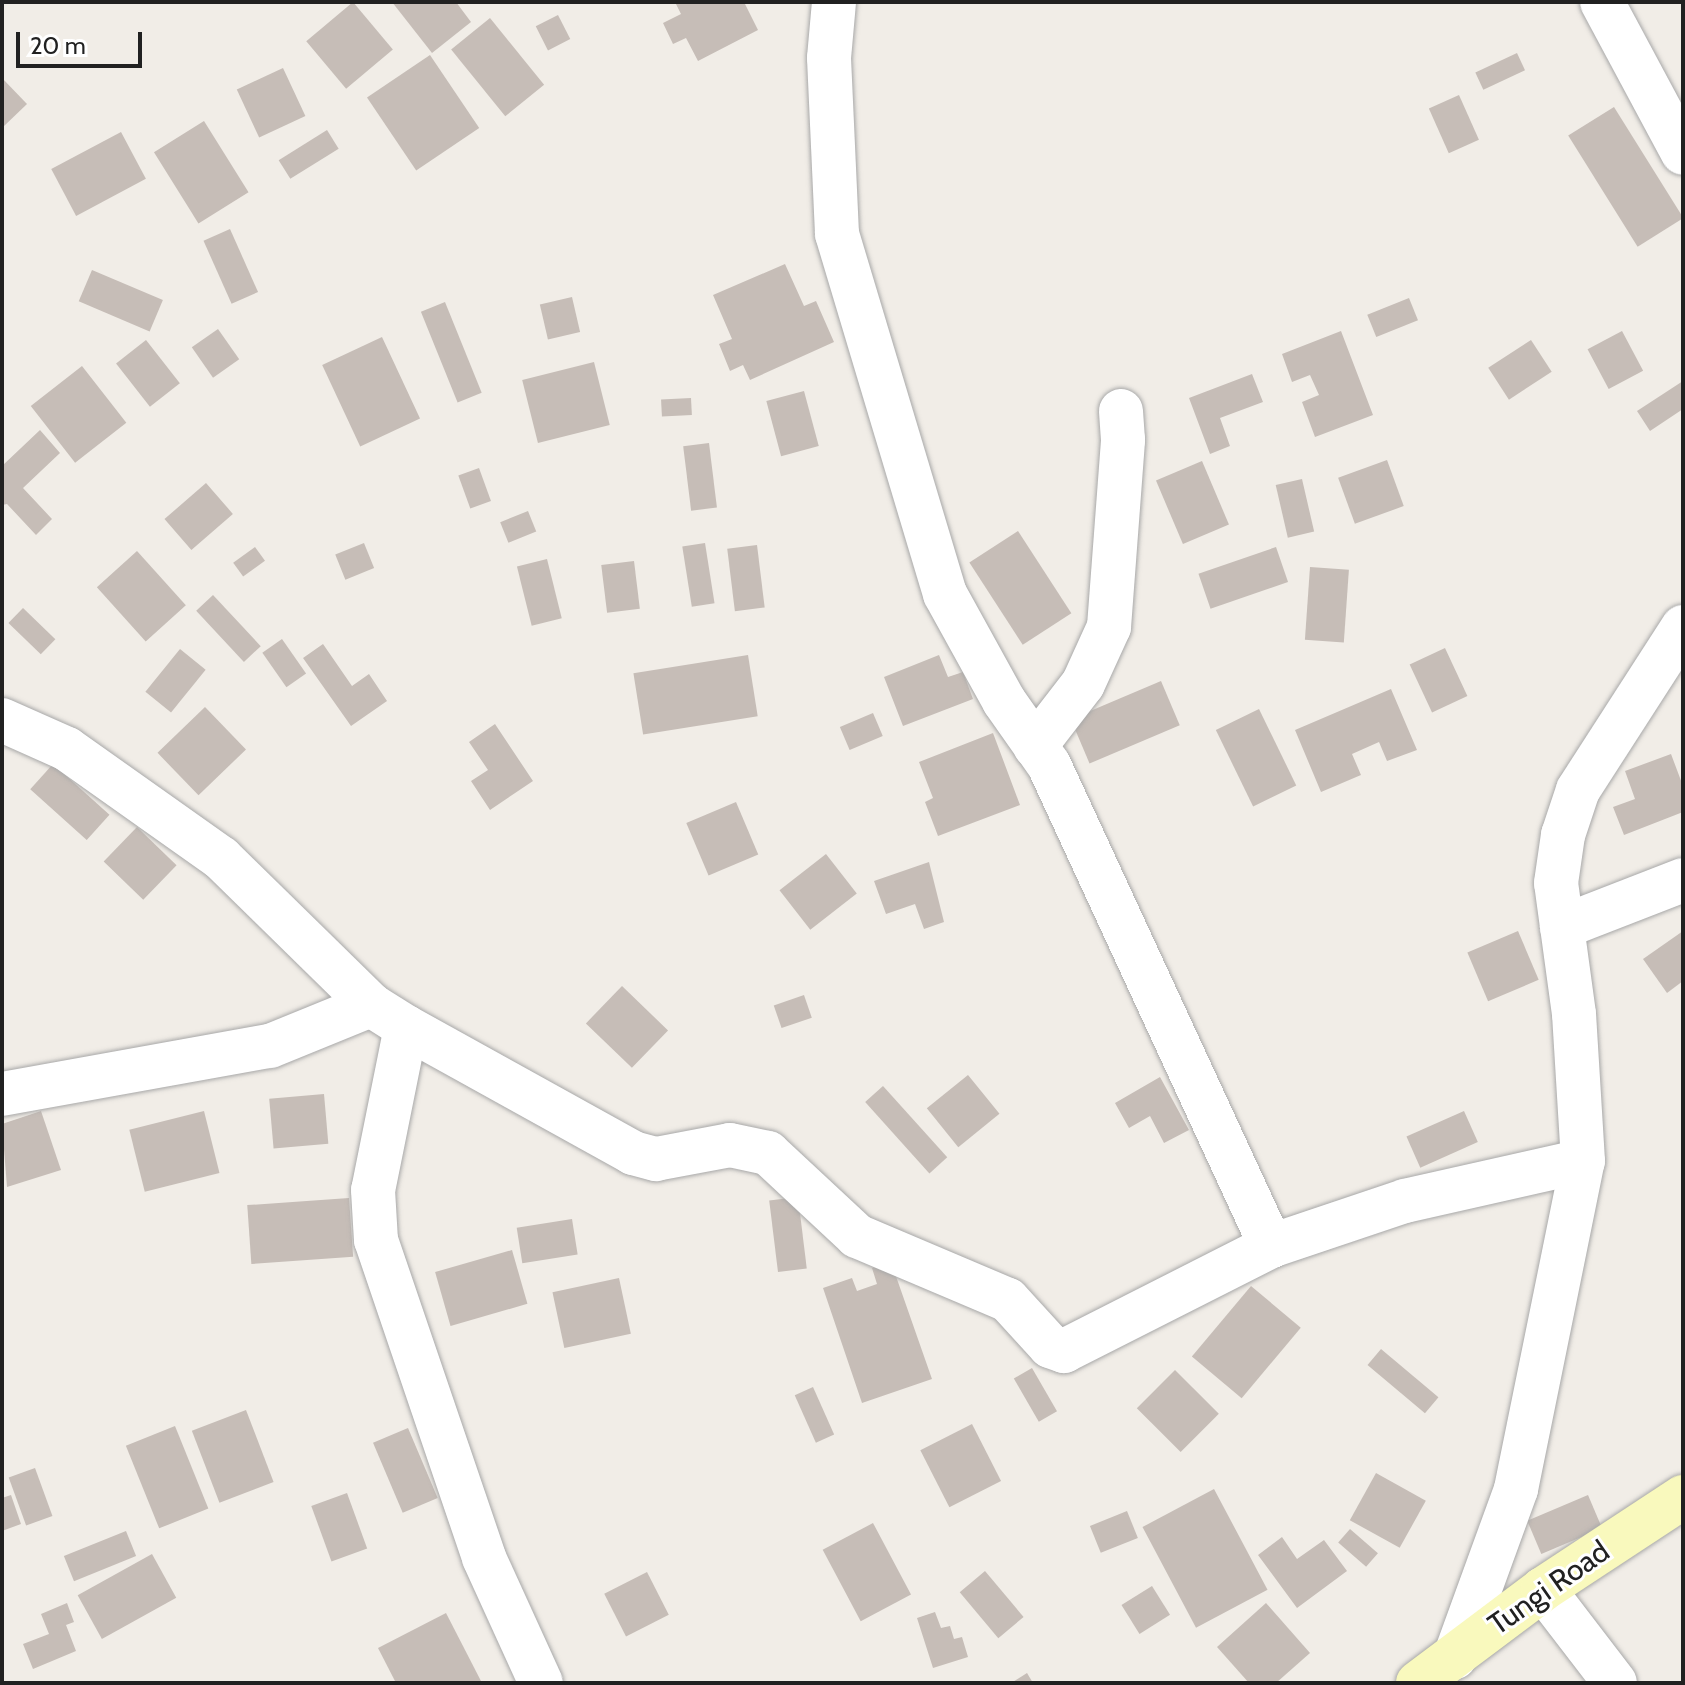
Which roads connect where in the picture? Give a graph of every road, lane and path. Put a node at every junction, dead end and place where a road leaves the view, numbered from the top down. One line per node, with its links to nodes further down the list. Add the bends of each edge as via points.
1 (834, 2): 7 (street, via 829,58 837,234 945,594)
2 (1602, 2): 3 (street)
3 (1683, 153)
4 (1121, 411): 7 (street, via 1112,616 1099,657)
5 (1683, 627): 9 (street, via 1578,790 1563,835 1556,883)
6 (2, 720): 10 (street, via 67,749 221,858)
7 (1035, 746): 13 (street)
8 (1683, 880): 9 (street)
9 (1562, 927): 12 (street, via 1585,1137)
10 (388, 1016): 11 (street, via 270,1046); 13 (street, via 633,1153 656,1159 730,1145 768,1153 857,1236 1008,1300 1050,1346 1064,1351); 17 (street, via 373,1190 376,1240 484,1558)
11 (2, 1094)
12 (1583, 1161): 13 (street, via 1405,1201); 16 (street, via 1516,1489)
13 (1271, 1246)
14 (1683, 1497): 15 (main road, Tungi Road)
15 (1543, 1589): 16 (main road, Tungi Road); 19 (street)
16 (1455, 1657): 18 (main road, Tungi Road)
17 (541, 1683)
18 (1418, 1683)
19 (1615, 1683)

